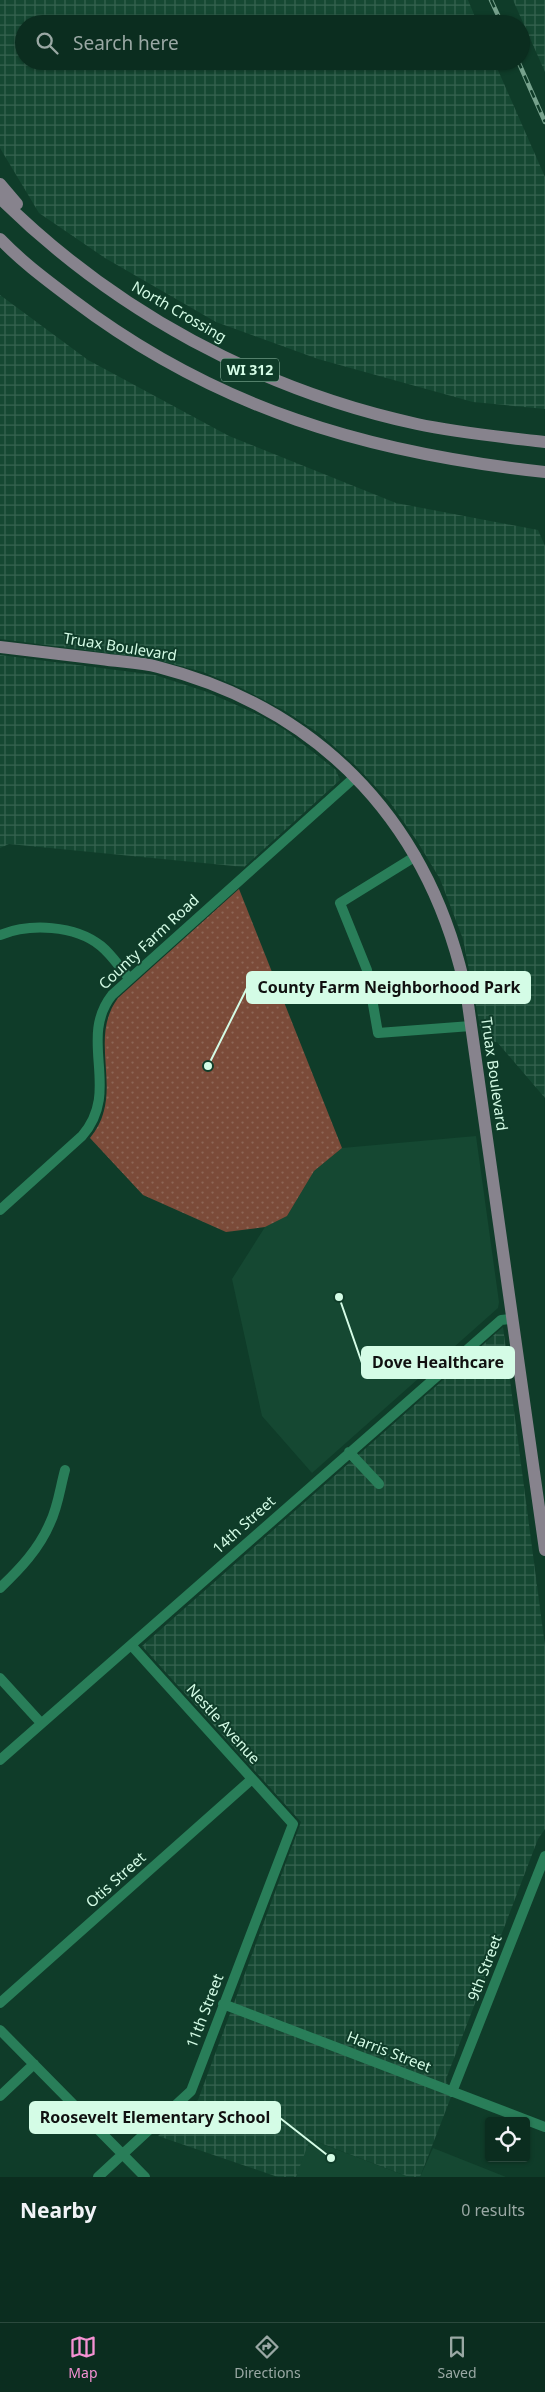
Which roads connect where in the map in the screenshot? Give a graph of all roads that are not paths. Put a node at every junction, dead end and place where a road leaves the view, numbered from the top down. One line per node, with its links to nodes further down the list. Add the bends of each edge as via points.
1 (0, 184): 4 (main road)
2 (0, 198): 4 (main road, North Crossing / WI 312)
3 (1, 241): 6 (main road, via 77,303 141,346 244,399 351,438 463,462)
4 (60, 252): 5 (main road, North Crossing / WI 312, via 104,287 153,318 256,372 344,404 409,422)
5 (545, 442)
6 (545, 472)
7 (0, 646): 8 (main road, Truax Boulevard, via 155,666 213,684 246,698 296,727)
8 (355, 777): 9 (main road, Truax Boulevard, via 390,817); 11 (street, County Farm Road)
9 (416, 856): 12 (main road, Truax Boulevard, via 442,907 455,944); 12 (street, via 340,903 368,970 378,1034)
10 (0, 935): 11 (street, via 18,930 45,929 84,936 102,948)
11 (130, 978): 13 (street, County Farm Road, via 105,1004 100,1018 100,1096 92,1123 82,1136)
12 (471, 1026): 14 (main road, Truax Boulevard)
13 (0, 1210)
14 (511, 1319): 15 (street, 14th Street, via 501,1320); 18 (main road, Truax Boulevard)
15 (349, 1452): 17 (street); 20 (street, 14th Street)
16 (65, 1470): 19 (street, via 51,1523 37,1548)
17 (379, 1484)
18 (545, 1550)
19 (0, 1588)
20 (131, 1645): 22 (street, 14th Street); 24 (street, Nestle Avenue)
21 (0, 1678): 22 (street)
22 (41, 1723): 23 (street, 14th Street)
23 (0, 1760)
24 (252, 1779): 25 (street, Nestle Avenue); 27 (street, Otis Street)
25 (293, 1824): 28 (street, 11th Street)
26 (545, 1856): 31 (street, 9th Street)
27 (0, 2003)
28 (223, 2004): 31 (street, Harris Street); 34 (street, 11th Street, via 191,2091)
29 (0, 2030): 30 (street)
30 (34, 2064): 32 (street); 34 (street)
31 (452, 2092): 33 (street, Harris Street)
32 (0, 2096)
33 (545, 2127)
34 (122, 2154): 35 (street, 11th Street); 36 (street)
35 (98, 2177)
36 (145, 2177)

